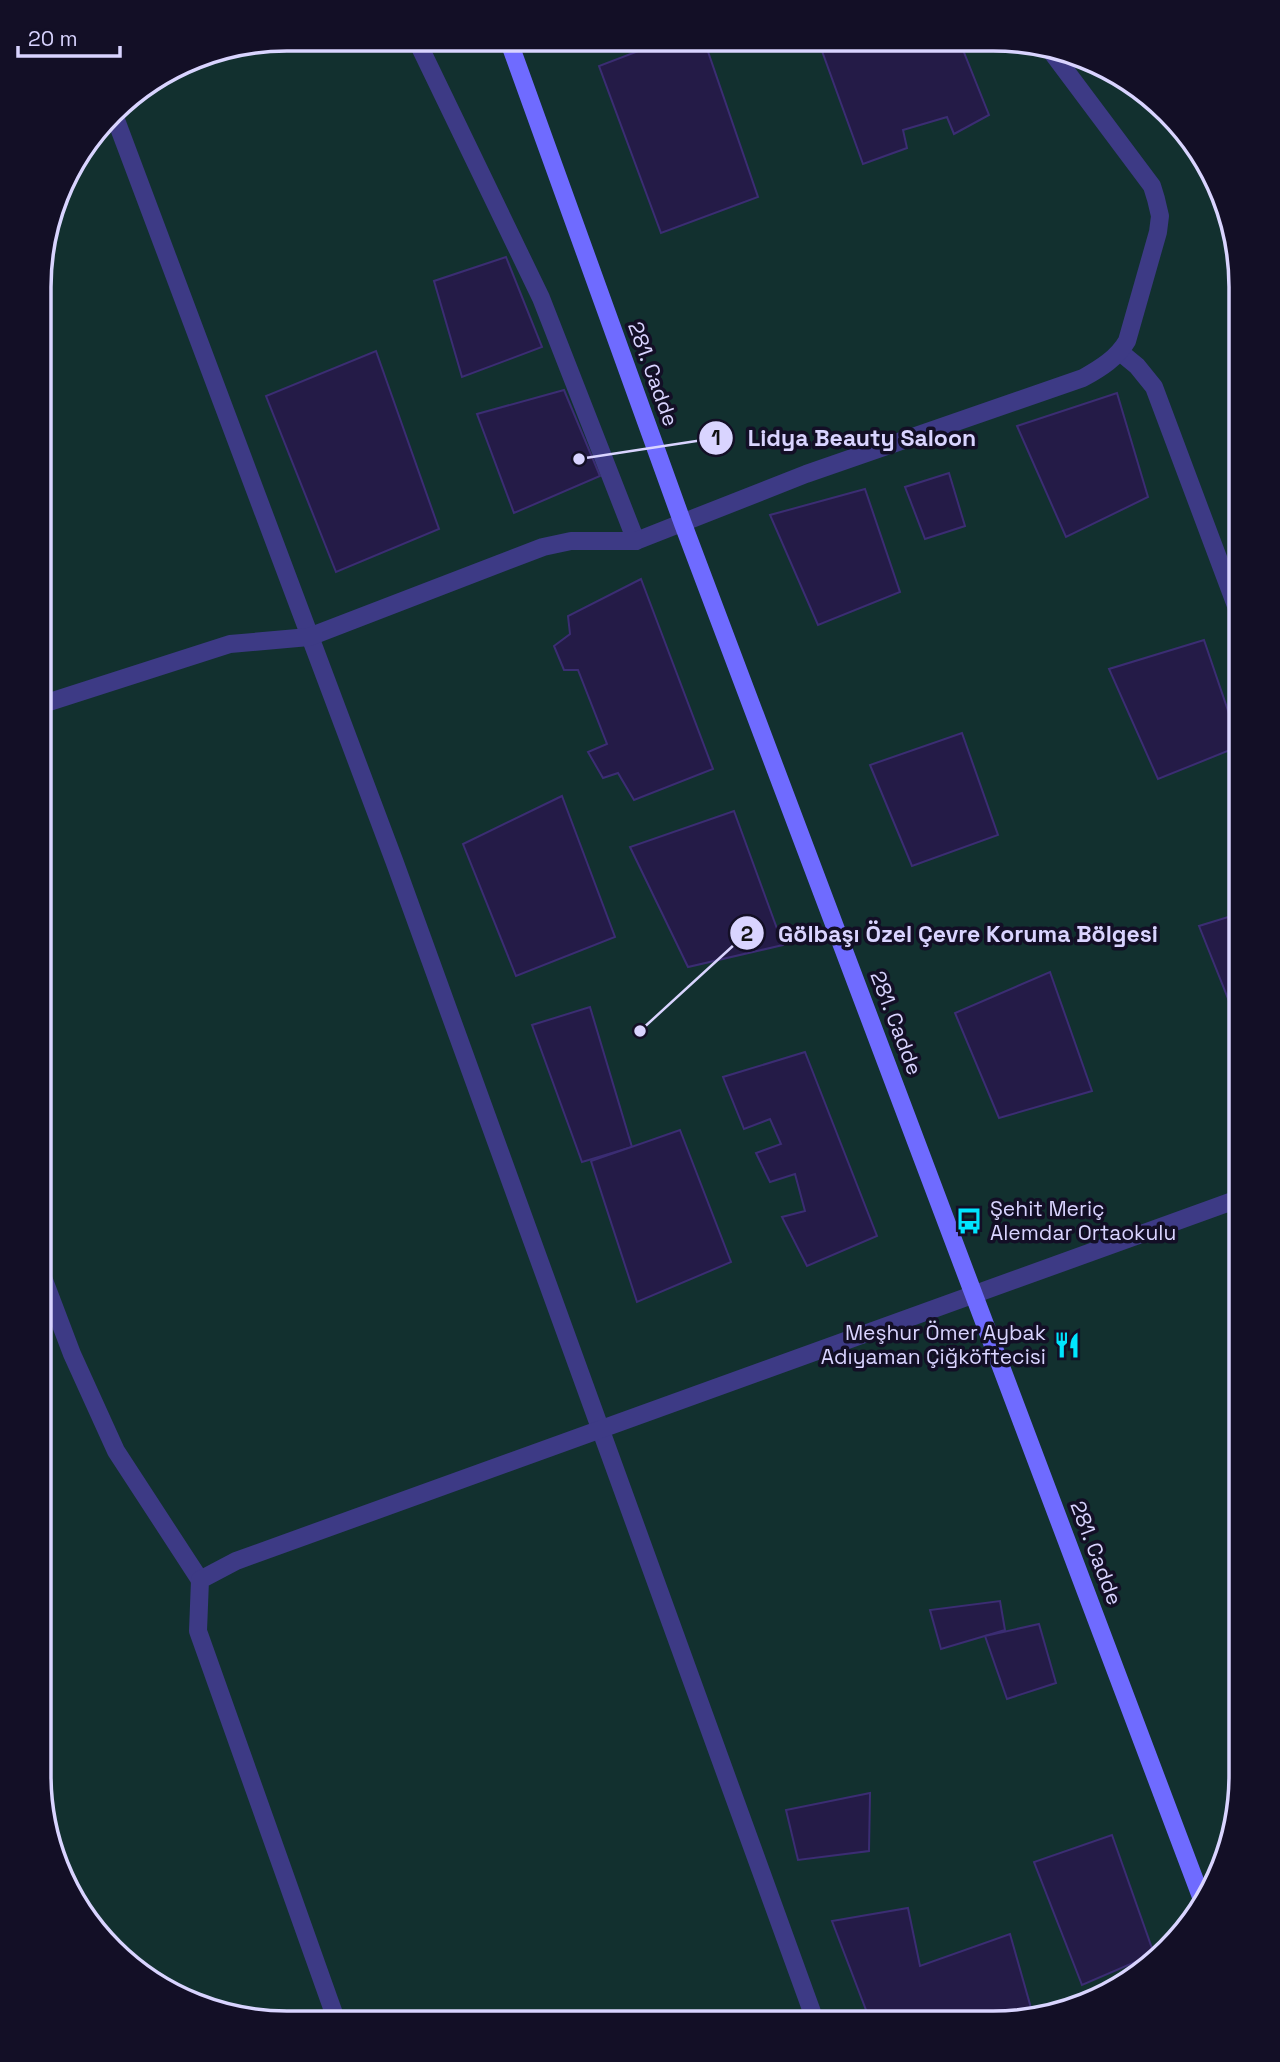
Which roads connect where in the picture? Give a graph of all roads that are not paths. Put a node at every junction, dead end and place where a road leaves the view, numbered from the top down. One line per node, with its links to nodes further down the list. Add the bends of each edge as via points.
1 (422, 51): 7 (street, via 541,298)
2 (512, 51): 6 (street, 281. Cadde)
3 (1058, 60): 5 (street, via 1152,186 1160,216 1127,341)
4 (117, 123): 9 (street)
5 (1120, 352): 6 (street, via 1083,378 806,474); 8 (street, via 1154,387)
6 (683, 524): 7 (street); 12 (street, 281. Cadde)
7 (636, 541): 9 (street, via 570,541 543,547)
8 (1229, 587)
9 (309, 637): 10 (street, via 230,644); 14 (street)
10 (51, 701)
11 (1229, 1202): 12 (street)
12 (974, 1295): 14 (street); 16 (street, 281. Cadde)
13 (51, 1299): 15 (street, via 116,1451)
14 (600, 1430): 15 (street, via 236,1561); 18 (street)
15 (200, 1580): 17 (street, via 198,1631)
16 (1199, 1891)
17 (333, 2011)
18 (812, 2011)

